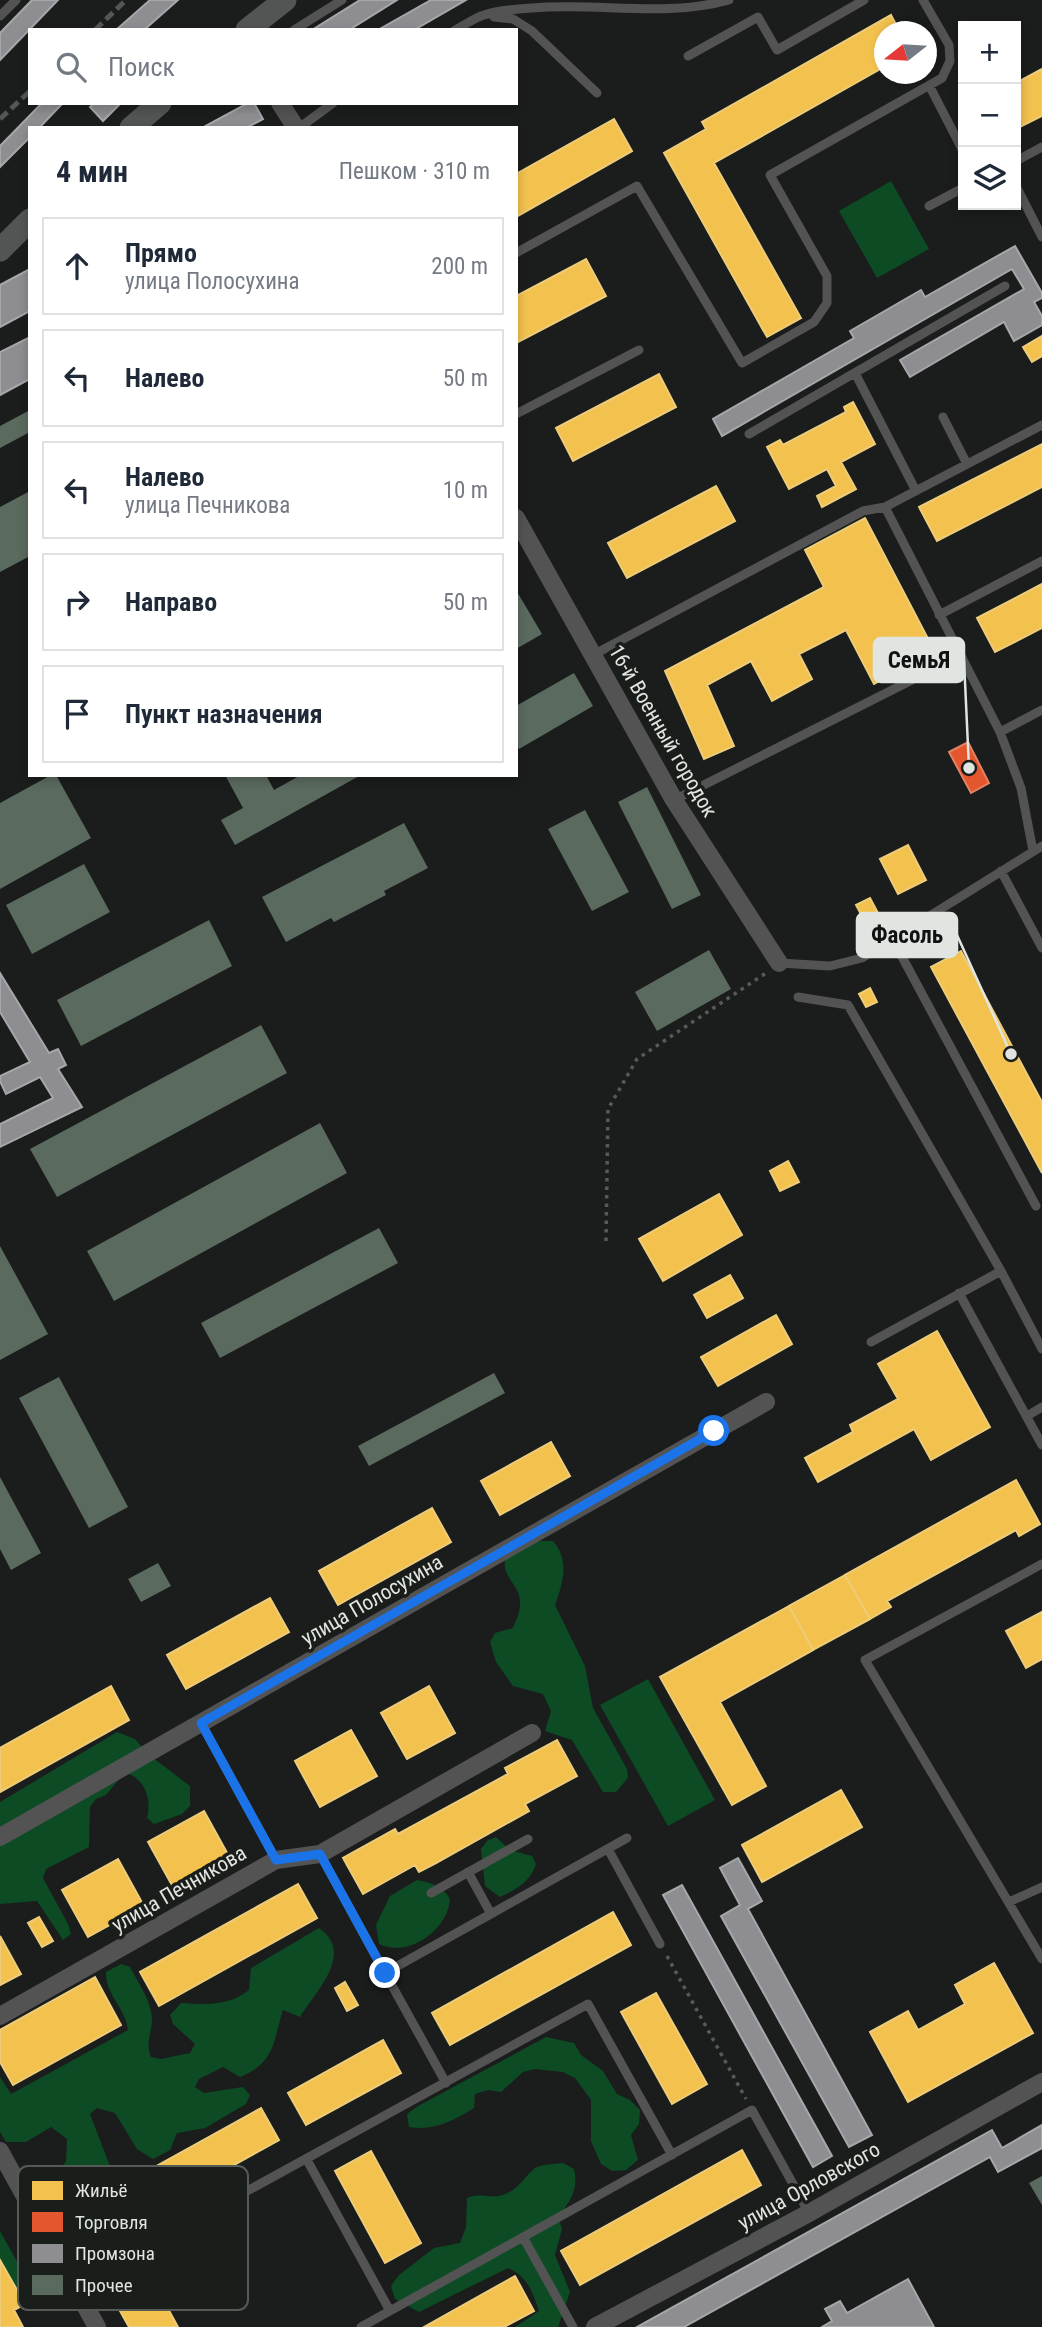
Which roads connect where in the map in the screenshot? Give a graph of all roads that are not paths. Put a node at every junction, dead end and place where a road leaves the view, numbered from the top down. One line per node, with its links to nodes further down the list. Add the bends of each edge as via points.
1 (16, 0): 8 (lane)
2 (285, 0): 9 (main road)
3 (342, 0): 10 (lane)
4 (729, 0): 7 (lane, via 649,9 552,6)
5 (864, 0): 12 (lane, via 777,50 758,17)
6 (923, 0): 13 (lane, via 949,46 950,61 942,78)
7 (483, 15): 11 (lane); 14 (lane, via 513,19 532,31)
8 (0, 16)
9 (250, 28)
10 (297, 28)
11 (459, 28)
12 (688, 56)
13 (929, 85): 21 (lane); 30 (lane, via 769,175 827,276 828,303 814,322 742,363 637,186)
14 (597, 93)
15 (158, 105): 18 (main road)
16 (281, 105): 19 (street)
17 (330, 105): 20 (lane)
18 (133, 126)
19 (297, 126)
20 (301, 126)
21 (961, 147)
22 (1042, 147): 23 (lane)
23 (1021, 158)
24 (958, 191): 26 (lane)
25 (1021, 196): 28 (lane)
26 (929, 206)
27 (28, 222): 29 (main road)
28 (1042, 237)
29 (0, 250)
30 (518, 252)
31 (1005, 286): 33 (lane)
32 (639, 350): 34 (lane)
33 (855, 373): 37 (lane); 39 (lane)
34 (518, 413)
35 (943, 417): 38 (lane)
36 (1042, 425): 38 (lane)
37 (749, 434)
38 (968, 464): 39 (lane)
39 (916, 491): 40 (lane)
40 (885, 507): 43 (lane); 44 (lane, via 863,511)
41 (518, 522): 44 (street, 16-й Военный городок)
42 (1042, 561): 43 (lane)
43 (939, 615): 47 (lane)
44 (593, 655): 48 (street, 16-й Военный городок)
45 (912, 680): 48 (lane)
46 (1042, 710): 47 (lane)
47 (1000, 732): 50 (lane, via 1021,788)
48 (674, 800): 54 (street, 16-й Военный городок)
49 (1042, 846): 50 (lane)
50 (1033, 851): 51 (lane)
51 (1001, 871): 52 (lane); 53 (lane)
52 (893, 940): 54 (lane, via 862,958 830,966); 56 (lane)
53 (1042, 948)
54 (779, 963)
55 (798, 997): 57 (lane, via 848,1005)
56 (1036, 1206)
57 (1001, 1271): 58 (lane); 60 (lane)
58 (958, 1293): 59 (lane); 63 (lane)
59 (871, 1342)
60 (1042, 1349)
61 (766, 1402): 66 (street, улица Полосухина)
62 (1042, 1407): 63 (lane)
63 (1027, 1416): 64 (lane)
64 (1042, 1445)
65 (1042, 1564): 77 (lane, via 865,1661)
66 (201, 1723): 68 (street, улица Полосухина); 73 (lane)
67 (532, 1733): 72 (street, улица Печникова)
68 (0, 1837)
69 (627, 1838): 71 (lane)
70 (528, 1839): 74 (lane)
71 (608, 1849): 78 (lane); 79 (lane)
72 (320, 1854): 73 (street, улица Печникова); 81 (lane)
73 (276, 1860): 82 (street, улица Печникова)
74 (468, 1872): 76 (lane); 78 (lane)
75 (1042, 1887): 77 (lane)
76 (431, 1893)
77 (1009, 1902): 80 (lane)
78 (491, 1914): 81 (lane)
79 (660, 1944)
80 (1042, 1959)
81 (385, 1973): 84 (lane)
82 (0, 2016)
83 (1042, 2082): 90 (street, улица Орловского)
84 (446, 2083): 86 (lane, via 588,2004); 87 (lane)
85 (0, 2151): 88 (street)
86 (671, 2155): 90 (lane, via 752,2110); 91 (lane)
87 (307, 2160): 89 (lane); 93 (lane)
88 (18, 2184)
89 (248, 2192)
90 (809, 2213): 97 (street, улица Орловского)
91 (523, 2237): 93 (lane); 96 (lane)
92 (87, 2310): 94 (street)
93 (390, 2311): 95 (lane)
94 (97, 2327)
95 (361, 2327)
96 (573, 2327)
97 (595, 2327)

